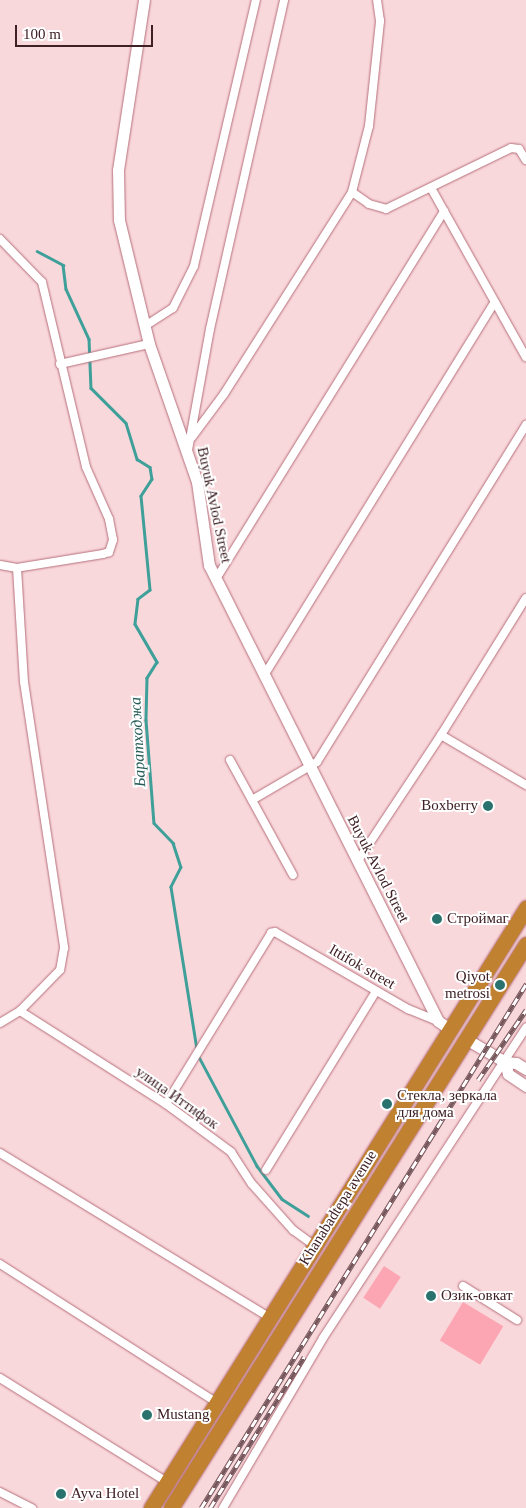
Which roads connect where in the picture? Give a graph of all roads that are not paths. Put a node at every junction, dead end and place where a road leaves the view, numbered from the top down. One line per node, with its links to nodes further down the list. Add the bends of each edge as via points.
1 (144, 0): 11 (street, Buyuk Avlod Street, via 117,187 122,234)
2 (256, 0): 11 (street, via 194,266 173,308)
3 (284, 0): 16 (street, via 210,329)
4 (377, 0): 7 (street, via 380,21 368,126)
5 (526, 160): 6 (street, via 519,149 511,148 448,176)
6 (431, 188): 7 (street, via 386,209 368,204); 8 (street)
7 (352, 192): 16 (street, via 224,394)
8 (444, 211): 10 (street); 20 (street)
9 (0, 239): 14 (street, via 42,282)
10 (495, 302): 13 (street); 22 (street)
11 (145, 326): 12 (street, Buyuk Avlod Street)
12 (149, 344): 14 (street); 17 (street, Buyuk Avlod Street)
13 (526, 356)
14 (60, 364): 19 (street, via 86,467 109,520 112,546 103,554)
15 (526, 425): 25 (street, via 317,762)
16 (192, 437): 17 (street)
17 (188, 450): 20 (street, Buyuk Avlod Street, via 197,482 210,565)
18 (0, 565): 19 (street)
19 (17, 568): 33 (street, via 24,682 64,948 60,970)
20 (216, 579): 22 (street, Buyuk Avlod Street)
21 (526, 598): 23 (street)
22 (265, 674): 25 (street, Buyuk Avlod Street)
23 (442, 735): 26 (street); 28 (street)
24 (230, 760): 27 (street)
25 (310, 768): 27 (street); 28 (street, Buyuk Avlod Street)
26 (526, 785)
27 (252, 800): 29 (street)
28 (357, 862): 35 (street, Buyuk Avlod Street)
29 (294, 875)
30 (526, 908): 35 (highway, Khanabadtepa avenue)
31 (526, 944): 37 (highway, Khanabadtepa avenue)
32 (376, 991): 35 (street, Ittifok street); 41 (street, Ittifok street, via 275,932 268,937); 43 (street)
33 (20, 1011): 34 (street); 41 (street, улица Иттифок)
34 (0, 1023)
35 (444, 1025): 37 (highway); 44 (highway, Khanabadtepa avenue)
36 (526, 1028): 38 (street)
37 (466, 1039): 38 (street); 55 (highway, Khanabadtepa avenue)
38 (505, 1062): 39 (street, via 516,1063); 40 (street, via 508,1074); 56 (street, via 323,1338)
39 (526, 1069)
40 (526, 1086)
41 (166, 1104): 44 (street, улица Иттифок, via 231,1152 252,1184 293,1230)
42 (0, 1152): 47 (street)
43 (266, 1170)
44 (315, 1246): 47 (highway, Khanabadtepa avenue)
45 (0, 1264): 50 (street)
46 (463, 1286): 48 (street)
47 (270, 1318): 50 (highway, Khanabadtepa avenue)
48 (517, 1320)
49 (0, 1378): 51 (street)
50 (217, 1403): 51 (highway, Khanabadtepa avenue)
51 (167, 1482): 54 (highway, Khanabadtepa avenue)
52 (0, 1492): 53 (street)
53 (32, 1508)
54 (151, 1508)
55 (171, 1508)
56 (223, 1508)

